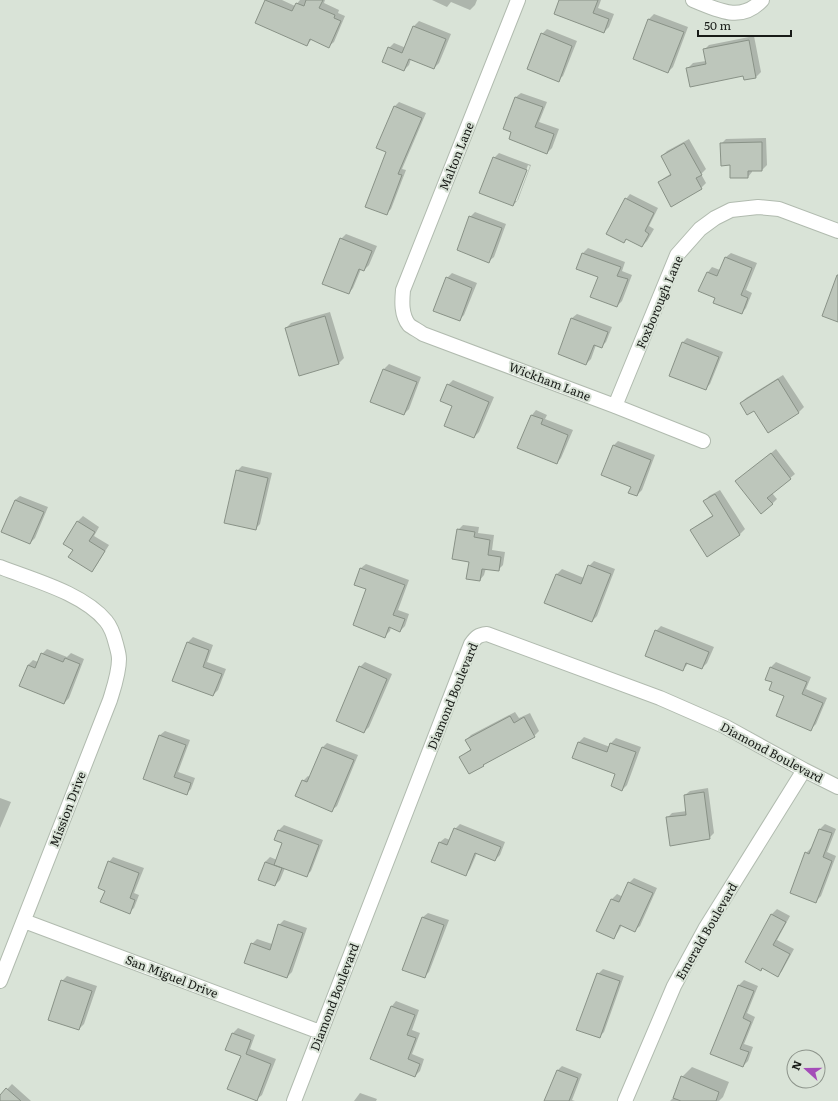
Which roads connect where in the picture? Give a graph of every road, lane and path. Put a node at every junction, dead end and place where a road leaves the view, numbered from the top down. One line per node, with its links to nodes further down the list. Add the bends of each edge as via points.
1 (518, 0): 5 (street, Malton Lane, via 403,290)
2 (694, 0): 3 (street, via 724,12 736,13 747,12)
3 (762, 0)
4 (838, 231): 6 (street, Foxborough Lane, via 779,209 758,207 731,210 700,229 677,255)
5 (404, 314): 6 (street, Wickham Lane, via 410,325 423,334)
6 (615, 406): 7 (street, Wickham Lane)
7 (703, 441)
8 (0, 568): 11 (street, Mission Drive, via 82,600 107,622 120,657 110,700)
9 (804, 770): 10 (street, Diamond Boulevard); 13 (street, Diamond Boulevard, via 724,726 660,698 487,634 480,634 471,644); 15 (street, Emerald Boulevard, via 674,986)
10 (838, 788)
11 (24, 920): 12 (street, Mission Drive); 13 (street, San Miguel Drive)
12 (0, 981)
13 (320, 1032): 14 (street, Diamond Boulevard)
14 (294, 1101)
15 (625, 1101)

